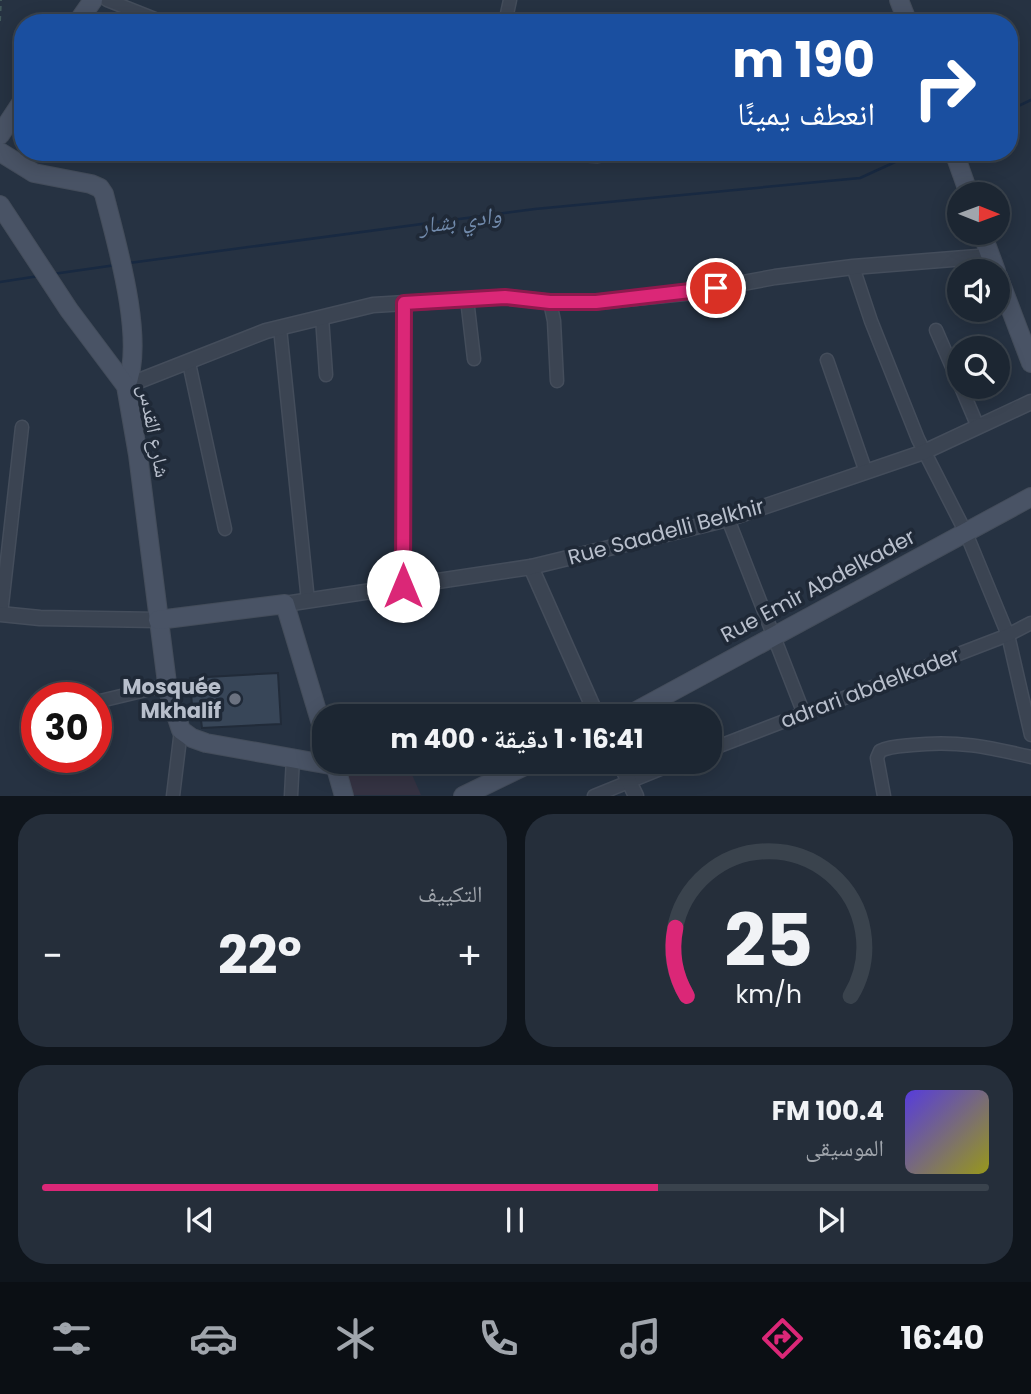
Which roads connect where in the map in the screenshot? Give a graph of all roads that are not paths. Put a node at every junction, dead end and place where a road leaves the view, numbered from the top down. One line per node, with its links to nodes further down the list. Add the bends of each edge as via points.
1 (107, 0): 2 (street)
2 (142, 14)
3 (14, 114): 4 (main road)
4 (0, 135)
5 (15, 161): 25 (main road, via 34,173 100,188 104,194 126,288 134,355)
6 (957, 161): 7 (main road)
7 (965, 182)
8 (0, 205): 25 (main road, شارع القدس)
9 (853, 267): 10 (street); 12 (street, via 653,296); 30 (street)
10 (947, 267)
11 (467, 299): 12 (street); 13 (street); 19 (street)
12 (550, 302): 24 (street)
13 (404, 303): 15 (street); 37 (street)
14 (1010, 309): 22 (main road)
15 (323, 317): 16 (street); 23 (street)
16 (280, 328): 21 (street); 38 (street)
17 (936, 330): 18 (street)
18 (947, 355)
19 (474, 359)
20 (827, 360): 31 (street)
21 (189, 363): 25 (street); 34 (street)
22 (1031, 363)
23 (326, 374)
24 (557, 381)
25 (125, 386): 41 (main road, شارع القدس)
26 (966, 399): 29 (street)
27 (1031, 402): 29 (street, Rue Saadelli Belkhir)
28 (22, 427): 40 (street)
29 (978, 427): 30 (street, Rue Saadelli Belkhir)
30 (924, 452): 31 (street, Rue Saadelli Belkhir); 35 (street)
31 (866, 472): 33 (street, Rue Saadelli Belkhir)
32 (1031, 497): 35 (main road, Rue Emir Abdelkader)
33 (728, 519): 36 (street, Rue Saadelli Belkhir); 44 (street)
34 (225, 528)
35 (966, 533): 43 (street); 44 (main road, Rue Emir Abdelkader)
36 (531, 567): 37 (street, Rue Saadelli Belkhir); 48 (street)
37 (403, 586): 38 (street, Rue Saadelli Belkhir)
38 (308, 601): 39 (street, Rue Saadelli Belkhir)
39 (285, 604): 41 (main road); 47 (main road)
40 (1, 614): 41 (street)
41 (158, 620): 45 (main road, شارع القدس)
42 (1031, 623): 43 (street, adrari abdelkader)
43 (1008, 635): 50 (street, adrari abdelkader); 52 (street)
44 (774, 636): 49 (main road, Rue Emir Abdelkader); 50 (street)
45 (167, 685): 46 (street); 51 (main road, شارع القدس)
46 (112, 698)
47 (315, 704)
48 (592, 704)
49 (649, 704)
50 (804, 713): 53 (street, adrari abdelkader)
51 (181, 730): 55 (main road, via 206,743); 62 (street)
52 (1031, 735)
53 (722, 745)
54 (1031, 757): 68 (street, via 943,741 890,747 877,758)
55 (293, 758): 56 (main road); 63 (street)
56 (312, 760)
57 (338, 774): 64 (main road)
58 (508, 774): 65 (main road)
59 (625, 774): 61 (street)
60 (646, 774): 61 (street)
61 (628, 781): 66 (street); 67 (street)
62 (173, 796)
63 (291, 796)
64 (344, 796)
65 (463, 796)
66 (594, 796)
67 (636, 796)
68 (884, 796)

